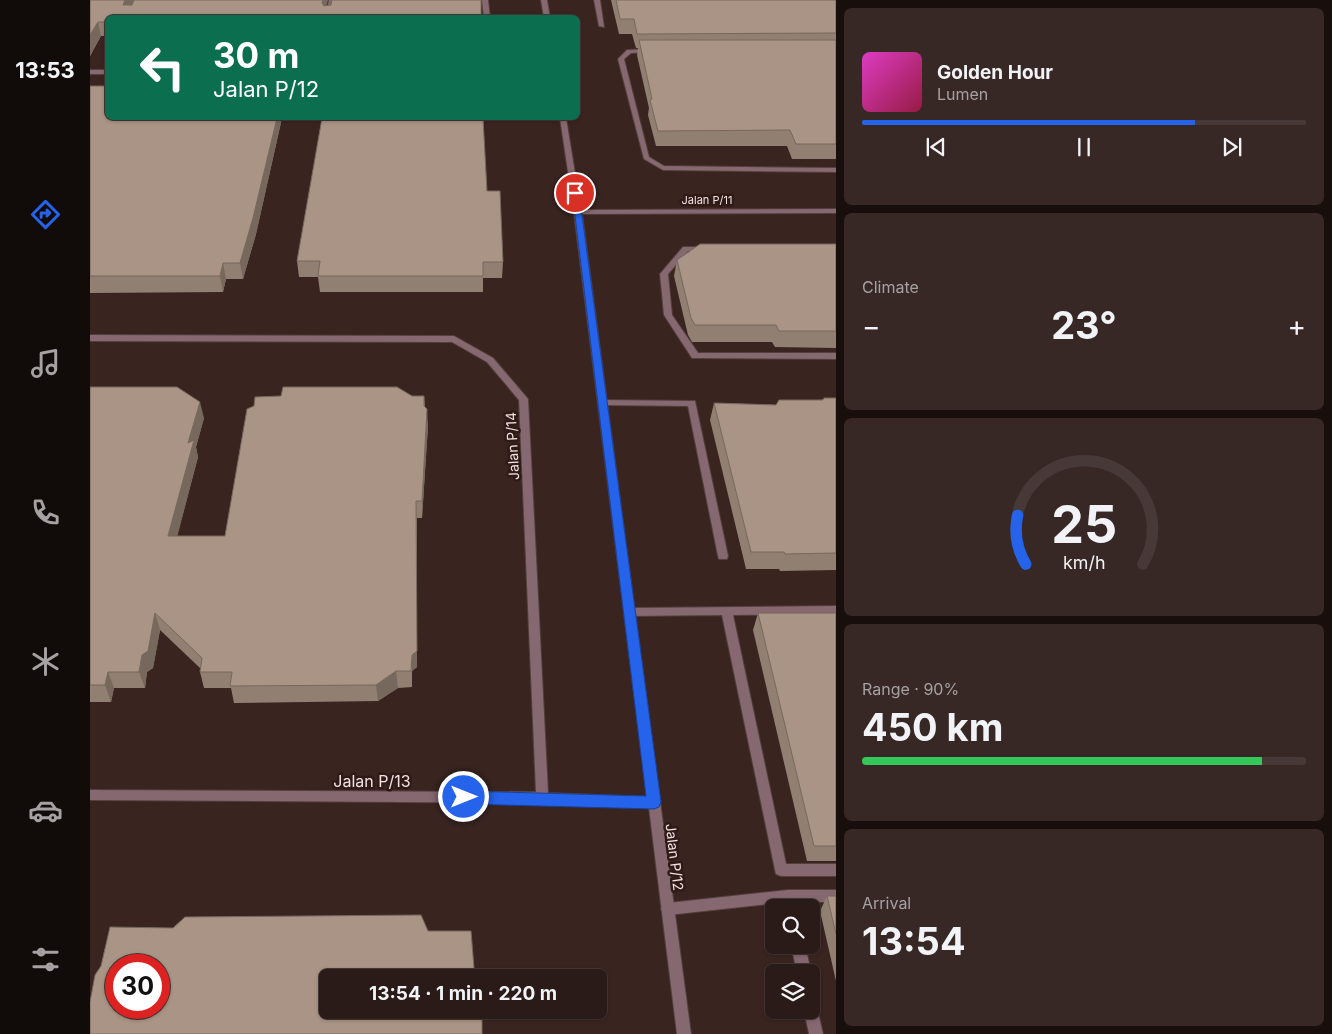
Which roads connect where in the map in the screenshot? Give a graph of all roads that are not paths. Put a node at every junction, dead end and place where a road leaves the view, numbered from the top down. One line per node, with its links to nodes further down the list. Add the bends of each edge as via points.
1 (332, 0): 5 (street)
2 (485, 0): 6 (street)
3 (544, 0): 7 (street)
4 (597, 0): 8 (street)
5 (329, 15)
6 (487, 15)
7 (546, 15)
8 (602, 26)
9 (659, 51): 13 (street, via 629,51 621,59 646,158 663,168)
10 (90, 72): 11 (street)
11 (105, 72)
12 (563, 120): 15 (street, Jalan P/12)
13 (836, 170)
14 (836, 211): 15 (street, Jalan P/11)
15 (578, 212): 19 (street, Jalan P/12)
16 (716, 249): 18 (street, via 686,249 664,274 668,315 695,356)
17 (90, 338): 25 (street, Jalan P/14, via 454,339 490,360 523,399)
18 (836, 356)
19 (603, 403): 20 (street, via 692,404); 23 (street, Jalan P/12)
20 (723, 556)
21 (836, 610): 22 (street)
22 (727, 611): 23 (street); 27 (street, via 781,870)
23 (630, 612): 26 (street, Jalan P/12)
24 (90, 795): 25 (street, Jalan P/13)
25 (542, 798): 26 (street, Jalan P/13)
26 (654, 802): 31 (street, Jalan P/12)
27 (836, 870)
28 (836, 896): 29 (street)
29 (812, 899)
30 (765, 903): 31 (street)
31 (668, 909): 33 (street, Jalan P/12)
32 (813, 1019): 34 (street)
33 (684, 1034)
34 (816, 1034)

